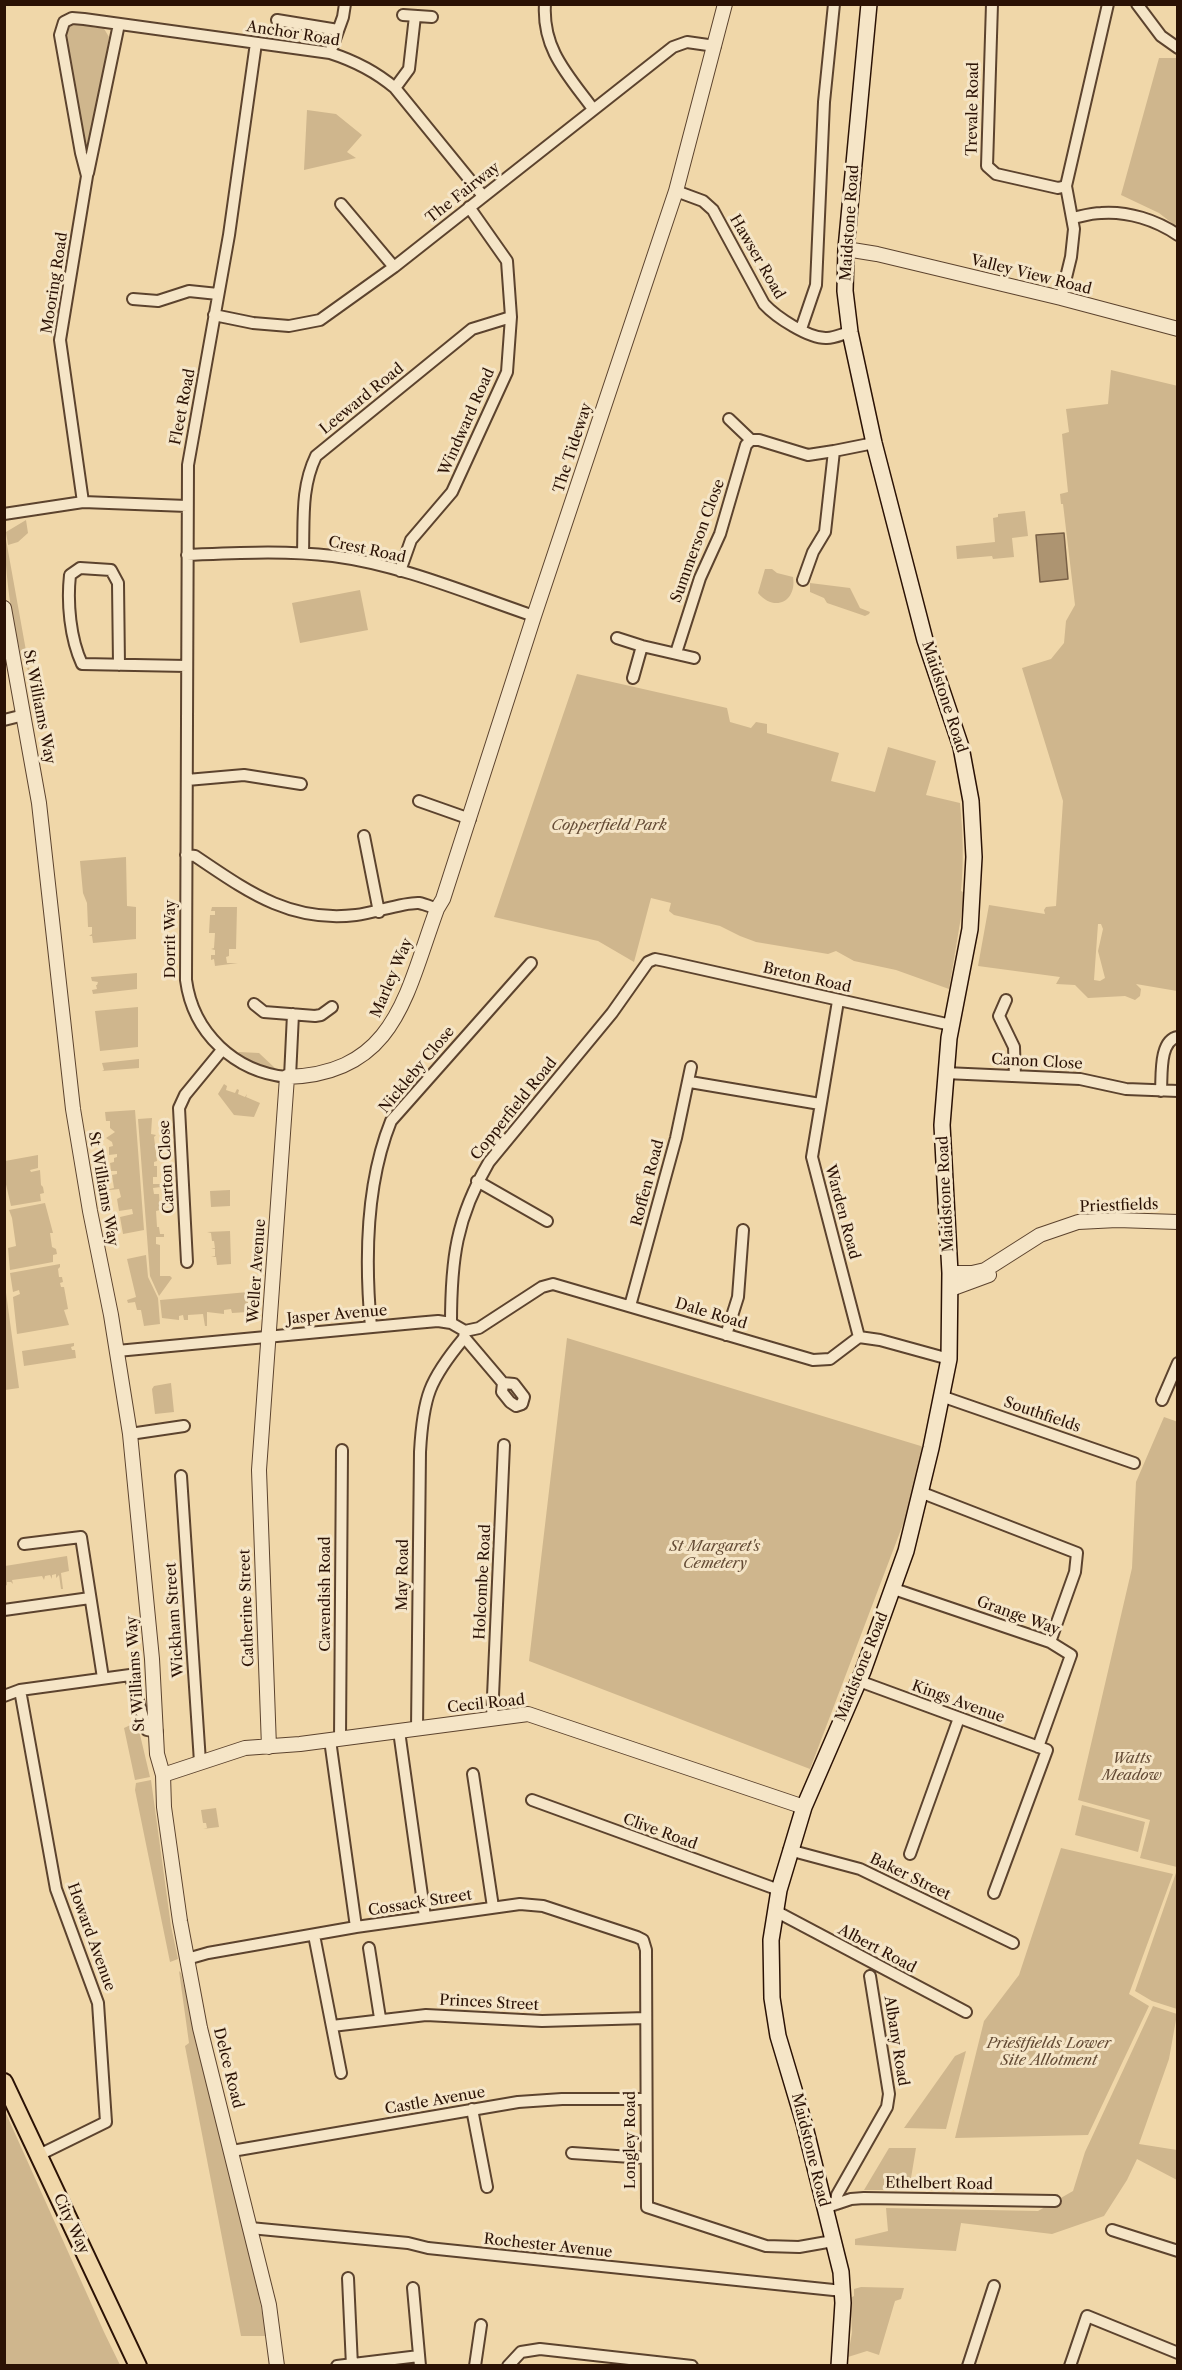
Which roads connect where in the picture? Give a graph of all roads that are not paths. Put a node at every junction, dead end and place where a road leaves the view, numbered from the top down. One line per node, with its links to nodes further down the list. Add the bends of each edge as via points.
1 (345, 4): 15 (street)
2 (545, 4): 21 (street, via 548,42)
3 (725, 4): 17 (street, The Tideway)
4 (834, 4): 37 (street, Maidstone Road, via 824,102 816,285)
5 (869, 4): 30 (main road, Maidstone Road)
6 (992, 4): 23 (street, Trevale Road, via 987,166 996,174 1058,188)
7 (1108, 4): 23 (street)
8 (1137, 4): 18 (street, via 1161,36)
9 (403, 15): 10 (street)
10 (415, 16): 12 (street); 20 (street, via 409,69)
11 (76, 18): 14 (street, Anchor Road); 22 (street, Mooring Road, via 64,22 60,34)
12 (432, 18)
13 (277, 20): 15 (street)
14 (119, 24): 16 (street, Anchor Road); 22 (street, Mooring Road)
15 (338, 30): 19 (street)
16 (256, 43): 19 (street, Anchor Road); 32 (street, Fleet Road)
17 (715, 46): 21 (street, The Fairway, via 678,44); 24 (street, The Tideway)
18 (1178, 48)
19 (330, 53): 20 (street, Anchor Road, via 356,61)
20 (395, 88): 25 (street, Anchor Road)
21 (593, 110): 25 (street, The Fairway)
22 (87, 176): 44 (street, Mooring Road, via 60,340)
23 (1066, 186): 28 (street)
24 (676, 191): 37 (street, Hawser Road, via 703,201 713,210 764,304 774,315); 52 (street, The Tideway)
25 (483, 196): 27 (street, The Fairway)
26 (340, 204): 31 (street)
27 (469, 207): 31 (street, The Fairway); 36 (street, Windward Road, via 507,261)
28 (1073, 218): 29 (street, via 1102,213 1135,214); 33 (street, via 1071,257)
29 (1178, 235)
30 (846, 249): 33 (street, Valley View Road); 39 (main road, Maidstone Road, via 845,291)
31 (394, 267): 35 (street, The Fairway, via 320,320 289,326)
32 (218, 294): 34 (street, via 189,291 158,301); 35 (street, Fleet Road)
33 (1061, 298): 38 (street, Valley View Road)
34 (133, 299)
35 (214, 315): 45 (street, Fleet Road, via 189,452)
36 (511, 317): 47 (street, Leeward Road, via 472,329 316,456 305,492); 49 (street, Windward Road, via 507,372 452,492 411,540)
37 (801, 329): 39 (street, Hawser Road, via 822,338)
38 (1178, 329)
39 (850, 332): 42 (main road, Maidstone Road)
40 (729, 419): 41 (street)
41 (751, 440): 43 (street, via 808,456); 55 (street, Summerson Close, via 746,445 720,534 700,578)
42 (874, 443): 43 (street); 77 (main road, Maidstone Road, via 924,633 957,732 971,801 974,864 970,929)
43 (834, 451): 50 (street, via 825,531)
44 (83, 502): 45 (street); 46 (street)
45 (187, 506): 48 (street, Fleet Road)
46 (4, 514)
47 (303, 553): 48 (street, Crest Road); 49 (street, Crest Road, via 369,562)
48 (187, 555): 58 (street, Fleet Road)
49 (400, 571): 52 (street, Crest Road)
50 (802, 580)
51 (4, 608): 60 (street, St Williams Way)
52 (534, 616): 65 (street, The Tideway)
53 (617, 638): 54 (street)
54 (642, 646): 55 (street); 59 (street)
55 (676, 653): 56 (street)
56 (694, 658)
57 (119, 665): 57 (street, via 82,664 76,652 68,592 70,575 80,568 111,570 117,583); 58 (street)
58 (187, 666): 62 (street, Fleet Road)
59 (633, 678)
60 (24, 715): 61 (street); 103 (street, St Williams Way, via 39,803 73,1109)
61 (4, 720)
62 (187, 780): 63 (street, via 244,775); 67 (street, Dorrit Way)
63 (301, 784)
64 (419, 801): 65 (street)
65 (470, 819): 68 (street, The Tideway)
66 (364, 836): 69 (street)
67 (186, 855): 69 (street, via 195,856 247,891 292,910 343,916); 79 (street, Dorrit Way, via 187,987 197,1017)
68 (440, 904): 69 (street, via 416,903); 83 (street, Marley Way, via 400,1009 382,1038 344,1067)
69 (379, 912)
70 (656, 959): 73 (street, Breton Road); 88 (street, Copperfield Road, via 648,962 612,1013)
71 (531, 963): 98 (street, Nickleby Close, via 391,1121 382,1143 368,1229)
72 (1006, 1000): 82 (street, via 999,1014 1014,1047)
73 (837, 1001): 77 (street, Breton Road); 87 (street, Warden Road)
74 (254, 1004): 76 (street, via 264,1012)
75 (332, 1006): 76 (street, via 319,1016)
76 (293, 1014): 83 (street)
77 (951, 1026): 81 (main road, Maidstone Road)
78 (1178, 1037): 85 (street, via 1166,1044)
79 (222, 1050): 83 (street, Dorrit Way, via 255,1070); 92 (street, Carton Close, via 184,1097 179,1112)
80 (691, 1067): 84 (street, Roffen Road)
81 (945, 1073): 82 (street, Canon Close); 94 (main road, Maidstone Road, via 942,1125)
82 (1014, 1076): 85 (street, Canon Close, via 1080,1079 1126,1089)
83 (289, 1077): 101 (street, Weller Avenue)
84 (690, 1082): 87 (street); 96 (street, Roffen Road)
85 (1161, 1091): 86 (street, Canon Close)
86 (1178, 1091)
87 (820, 1104): 102 (street, Warden Road, via 812,1156)
88 (477, 1181): 89 (street); 97 (street, Copperfield Road, via 454,1250)
89 (548, 1221)
90 (1178, 1222): 93 (street, Priestfields, via 1078,1222 1040,1235)
91 (743, 1230): 100 (street, via 738,1297)
92 (187, 1262)
93 (999, 1263): 94 (street, Priestfields, via 979,1272); 95 (street, Priestfields, via 998,1269 987,1276)
94 (950, 1272): 95 (main road, Maidstone Road)
95 (951, 1289): 104 (main road, Maidstone Road)
96 (630, 1306): 99 (street, Dale Road, via 547,1285); 100 (street, Dale Road)
97 (451, 1323): 98 (street, Jasper Avenue); 99 (street)
98 (371, 1328): 101 (street, Jasper Avenue)
99 (465, 1334): 106 (street); 128 (street, May Road, via 434,1379 422,1421)
100 (726, 1335): 102 (street, Dale Road, via 816,1361 833,1358)
101 (269, 1336): 103 (street, Jasper Avenue); 114 (street, Weller Avenue)
102 (859, 1337): 104 (street)
103 (117, 1351): 110 (street, St Williams Way)
104 (949, 1359): 107 (main road, Maidstone Road)
105 (1178, 1363): 108 (street)
106 (503, 1383)
107 (941, 1396): 113 (street, Southfields); 116 (main road, Maidstone Road)
108 (1162, 1401)
109 (184, 1426): 110 (street)
110 (130, 1434): 130 (street, St Williams Way)
111 (504, 1445): 127 (street, Holcombe Road)
112 (342, 1450): 131 (street, Cavendish Road)
113 (1134, 1463)
114 (259, 1468): 132 (street, Catherine Street)
115 (181, 1476): 134 (street, Wickham Street)
116 (920, 1492): 118 (main road, Maidstone Road); 121 (street, via 1077,1553 1075,1572)
117 (24, 1544): 119 (street, via 81,1538)
118 (894, 1589): 121 (street, Grange Way); 123 (main road, Maidstone Road)
119 (90, 1598): 120 (street); 122 (street)
120 (4, 1610)
121 (1050, 1642): 133 (street, Grange Way, via 1071,1655)
122 (103, 1678): 124 (street); 130 (street, via 131,1675 146,1728)
123 (859, 1681): 126 (street, Kings Avenue); 138 (main road, Maidstone Road)
124 (20, 1690): 125 (street); 163 (street, Howard Avenue, via 56,1889 98,2003 106,2122)
125 (4, 1696)
126 (959, 1718): 133 (street, Kings Avenue); 140 (street)
127 (492, 1719): 128 (street, Cecil Road); 138 (street, Cecil Road, via 522,1714 538,1716)
128 (417, 1729): 129 (street, Cecil Road)
129 (399, 1731): 131 (street, Cecil Road); 145 (street)
130 (157, 1732): 136 (street, St Williams Way, via 158,1762)
131 (335, 1739): 132 (street, Cecil Road); 146 (street, Cavendish Road)
132 (269, 1747): 134 (street, Cecil Road, via 242,1749)
133 (1043, 1748): 142 (street)
134 (200, 1762): 136 (street, Cecil Road)
135 (474, 1774): 143 (street)
136 (163, 1775): 151 (street, Delce Road, via 166,1822)
137 (532, 1800): 141 (street, Clive Road)
138 (804, 1807): 139 (main road, Maidstone Road)
139 (789, 1850): 141 (main road, Maidstone Road); 148 (street, Baker Street, via 860,1869)
140 (910, 1854)
141 (779, 1890): 144 (main road, Maidstone Road)
142 (994, 1893)
143 (493, 1907): 145 (street, Cossack Street); 150 (street, Cossack Street, via 540,1905 637,1937 643,1940)
144 (774, 1913): 153 (street, Albert Road); 167 (main road, Maidstone Road, via 771,1971 778,2036)
145 (425, 1917): 146 (street, Cossack Street)
146 (356, 1928): 147 (street, Cossack Street)
147 (314, 1935): 151 (street, Cossack Street); 156 (street)
148 (1012, 1943)
149 (369, 1948): 154 (street)
150 (646, 1950): 155 (street, Longley Road)
151 (187, 1959): 161 (street, Delce Road, via 200,2028)
152 (870, 1976): 167 (street, Albany Road, via 889,2094 887,2107)
153 (966, 2012)
154 (380, 2018): 155 (street, Princes Street, via 426,2014 542,2020); 156 (street, Princes Street)
155 (646, 2018): 159 (street, Longley Road)
156 (332, 2026): 157 (street)
157 (341, 2073)
158 (4, 2082): 163 (main road, City Way)
159 (646, 2099): 160 (street, Castle Avenue, via 543,2100); 164 (street, Longley Road)
160 (472, 2109): 161 (street, Castle Avenue); 165 (street)
161 (232, 2151): 168 (street, Delce Road)
162 (572, 2153): 164 (street)
163 (39, 2156): 180 (main road, City Way)
164 (646, 2158): 170 (street, Longley Road, via 648,2208 766,2246 794,2248)
165 (487, 2187)
166 (1055, 2201): 167 (street, Ethelbert Road, via 864,2198)
167 (830, 2206): 170 (main road, Maidstone Road)
168 (250, 2228): 175 (street, Rochester Avenue); 181 (street, Delce Road, via 269,2305)
169 (1112, 2230): 171 (street)
170 (833, 2241): 175 (main road, Maidstone Road)
171 (1178, 2251)
172 (348, 2277): 179 (street)
173 (994, 2286): 187 (street)
174 (413, 2288): 178 (street)
175 (843, 2291): 186 (main road, Maidstone Road)
176 (481, 2325): 183 (street)
177 (1178, 2353): 188 (street, via 1087,2316)
178 (420, 2361): 179 (street)
179 (352, 2364): 182 (street)
180 (138, 2366)
181 (277, 2366)
182 (337, 2366)
183 (475, 2366)
184 (508, 2366): 185 (street, via 521,2352 536,2349)
185 (692, 2366)
186 (839, 2366)
187 (968, 2366)
188 (1070, 2366)

